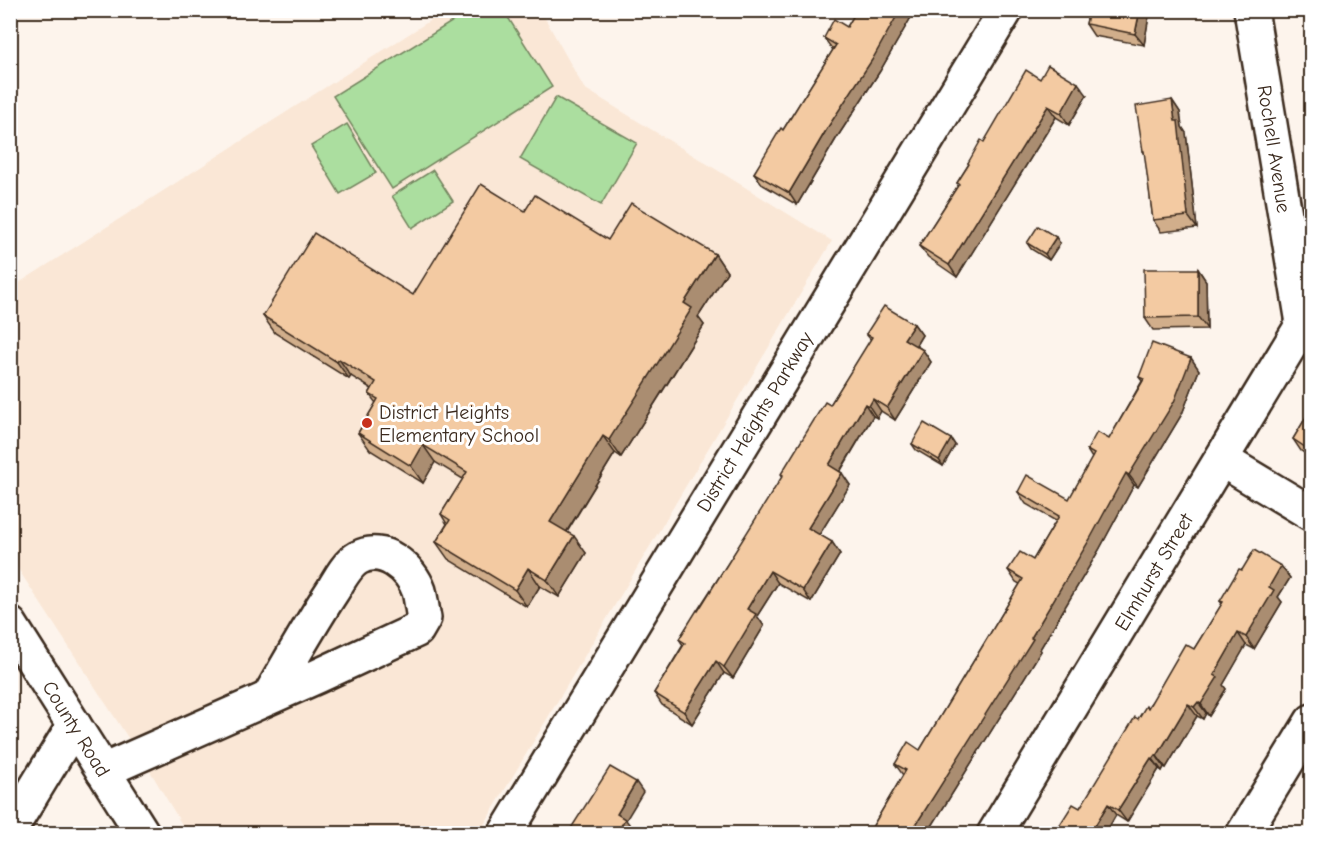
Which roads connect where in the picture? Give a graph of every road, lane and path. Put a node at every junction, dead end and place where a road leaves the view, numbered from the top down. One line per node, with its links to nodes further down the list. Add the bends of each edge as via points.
1 (1006, 10): 13 (street, District Heights Parkway)
2 (1251, 10): 3 (street, Rochell Avenue)
3 (1307, 316): 4 (street, Elmhurst Street)
4 (1222, 459): 5 (street); 14 (street, Elmhurst Street)
5 (1311, 514)
6 (10, 624): 9 (street, County Road)
7 (269, 697): 7 (street, via 417,630 424,618 418,589 404,568 392,557 383,555 358,558 323,605); 10 (street)
8 (1311, 721): 15 (street)
9 (74, 726): 10 (street, County Road); 11 (street)
10 (103, 771): 12 (street, County Road)
11 (10, 830)
12 (143, 834)
13 (505, 834)
14 (994, 834)
15 (1243, 834)

